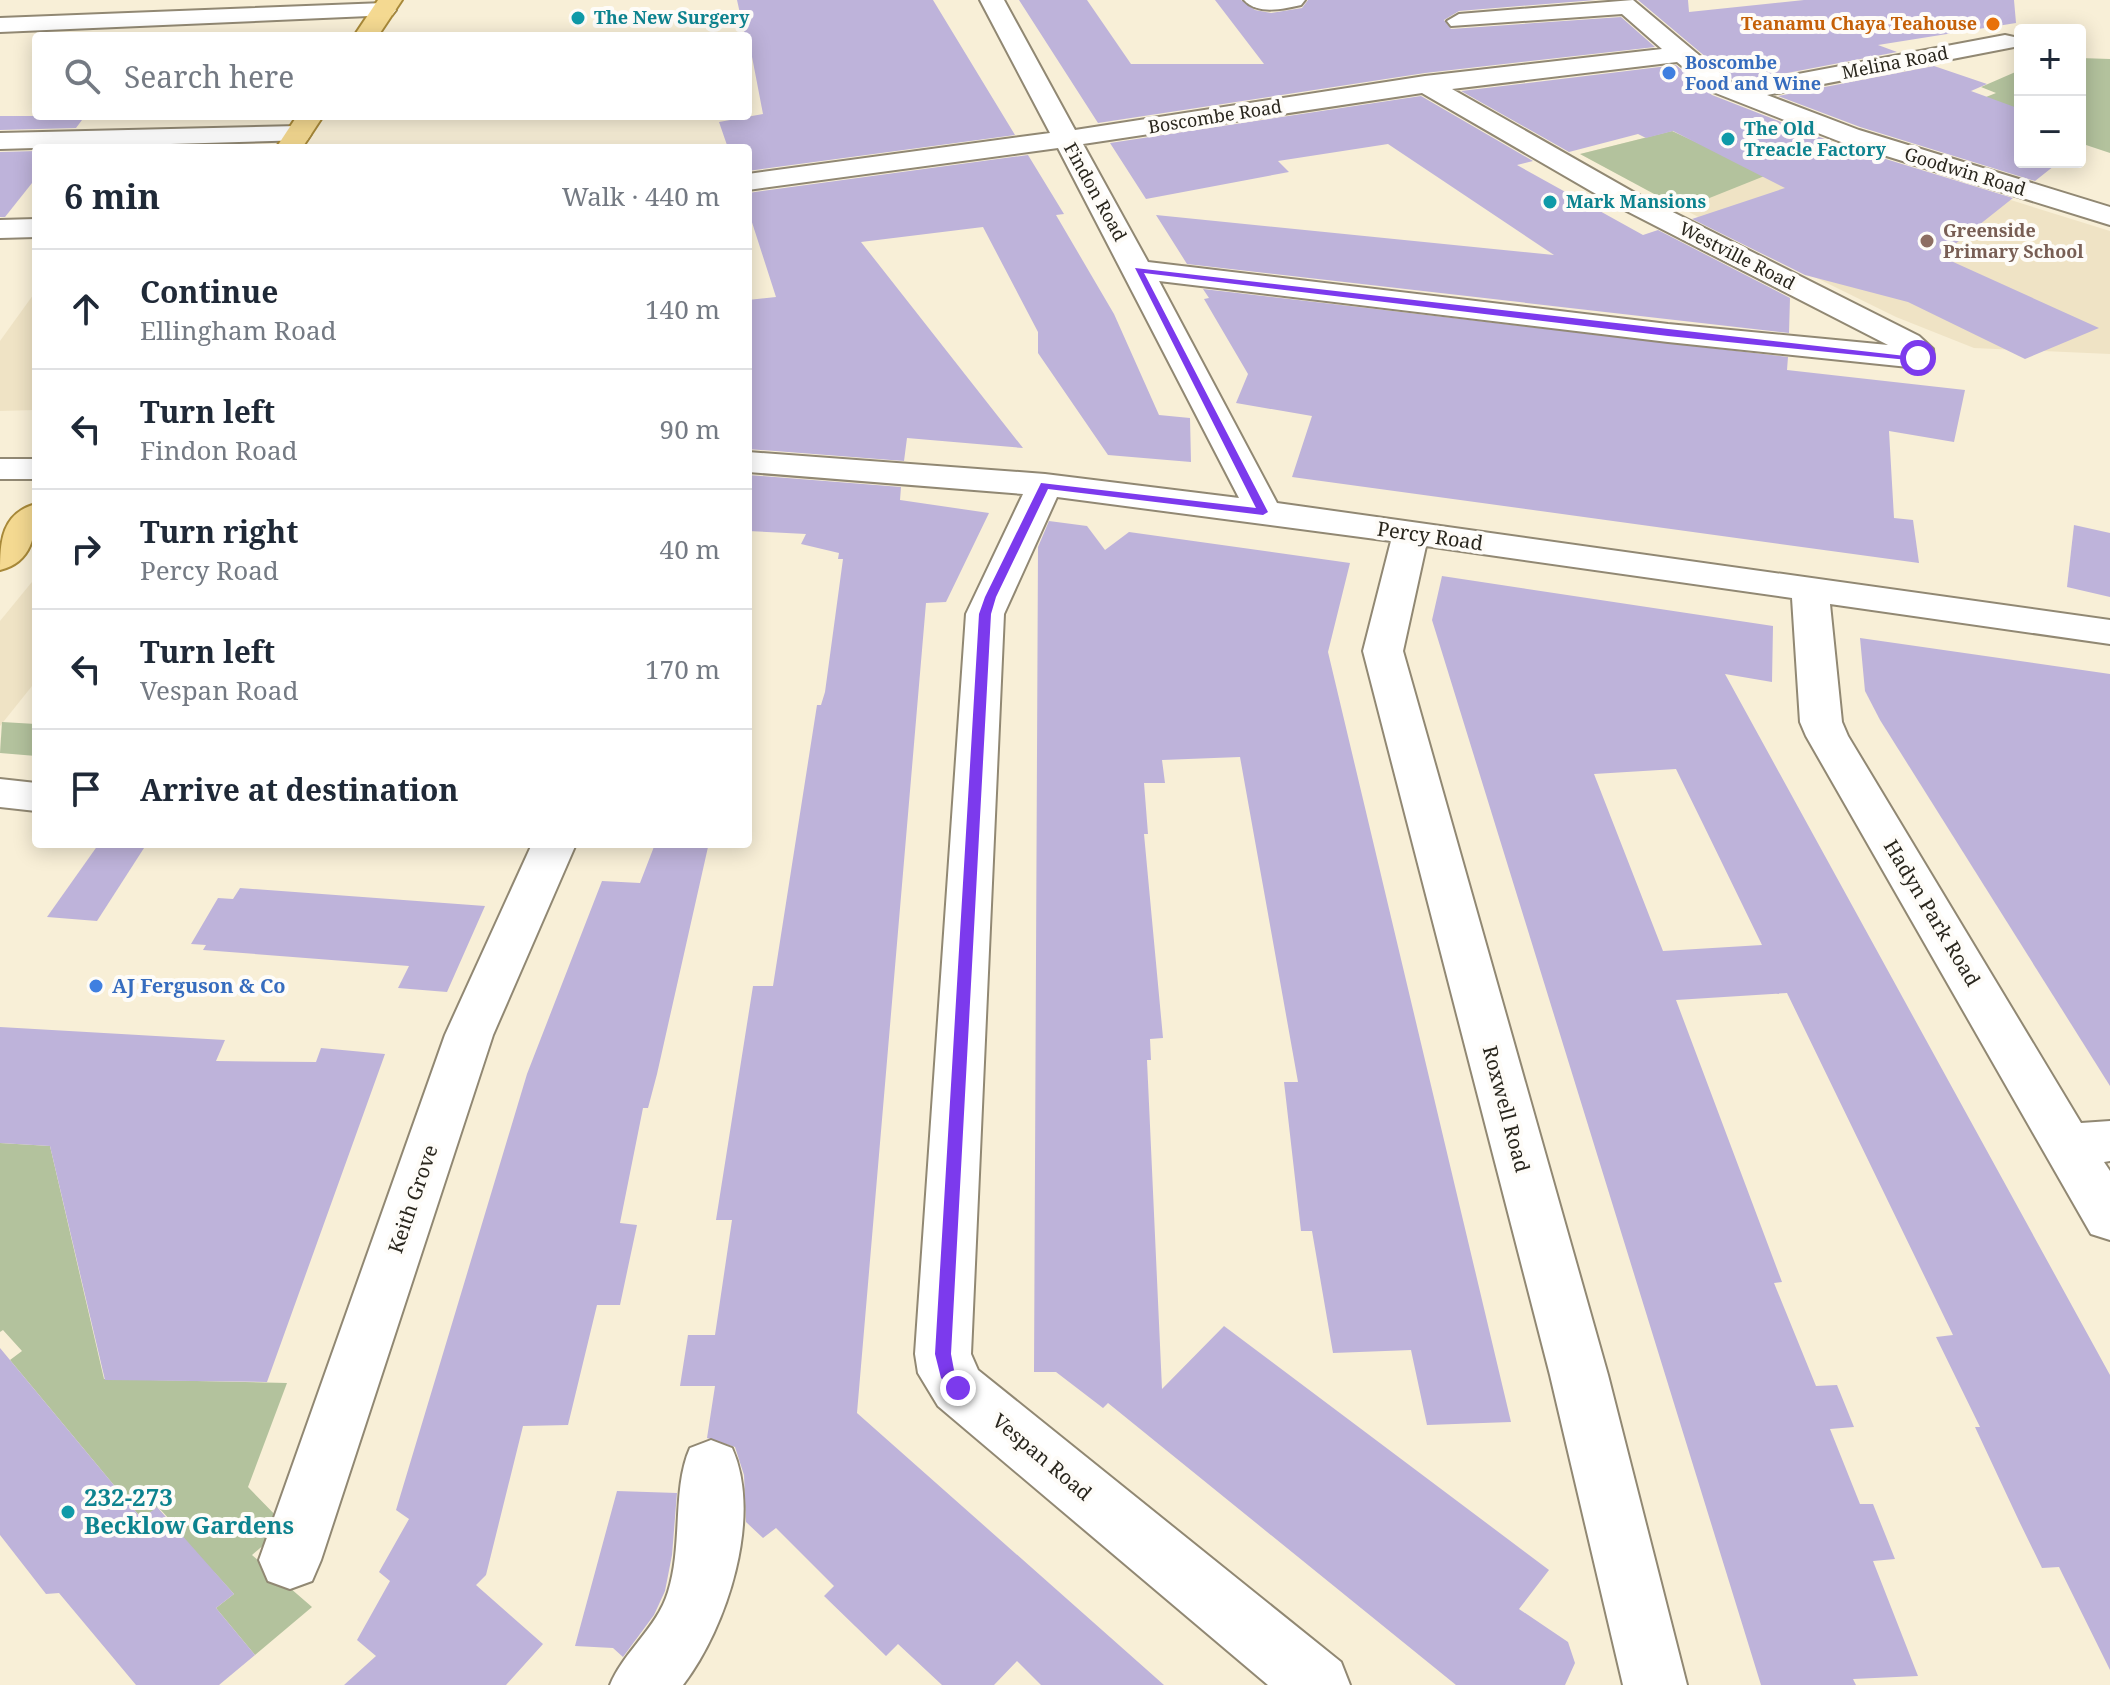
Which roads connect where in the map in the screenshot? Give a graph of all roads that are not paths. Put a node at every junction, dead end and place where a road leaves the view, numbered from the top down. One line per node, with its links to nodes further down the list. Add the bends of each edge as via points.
1 (992, 0): 15 (street, Findon Road)
2 (1256, 0): 3 (street)
3 (1293, 0)
4 (1652, 0): 5 (street)
5 (1623, 3): 7 (street); 11 (street, Goodwin Road)
6 (387, 5): 8 (street); 9 (main road)
7 (1459, 21)
8 (0, 25)
9 (369, 32)
10 (2005, 42): 13 (street, Melina Road)
11 (1682, 54): 12 (street, Boscombe Road); 13 (street, Goodwin Road, via 1722,87)
12 (1425, 84): 15 (street, Boscombe Road); 21 (street, Westville Road, via 1625,199 1908,343 1917,349 1918,358)
13 (1738, 93): 18 (street, Goodwin Road, via 1850,136)
14 (299, 133): 16 (street)
15 (1068, 140): 17 (street, Boscombe Road); 21 (street, Findon Road)
16 (0, 141)
17 (752, 181)
18 (2110, 216)
19 (32, 228): 20 (street)
20 (0, 229)
21 (1138, 270): 26 (street, Findon Road)
22 (752, 462): 25 (street, Percy Road)
23 (0, 469): 24 (street)
24 (32, 469)
25 (1045, 485): 26 (street, Percy Road); 40 (street, Vespan Road, via 985,614 943,1354 947,1373 958,1388)
26 (1263, 512): 28 (street, Percy Road)
27 (32, 520): 29 (main road)
28 (1411, 533): 30 (street, Percy Road); 41 (street, Roxwell Road, via 1383,651 1579,1375)
29 (0, 559)
30 (1810, 590): 31 (street, Percy Road); 35 (street, Hadyn Park Road, via 1821,722 1827,736)
31 (2110, 632)
32 (0, 793): 33 (street)
33 (32, 797)
34 (552, 848): 38 (street, Keith Grove, via 469,1035)
35 (2089, 1143): 36 (street, Hadyn Park Road)
36 (2110, 1218)
37 (711, 1467): 39 (street, via 712,1531 705,1577 681,1634)
38 (290, 1560)
39 (642, 1685)
40 (1318, 1685)
41 (1655, 1685)

